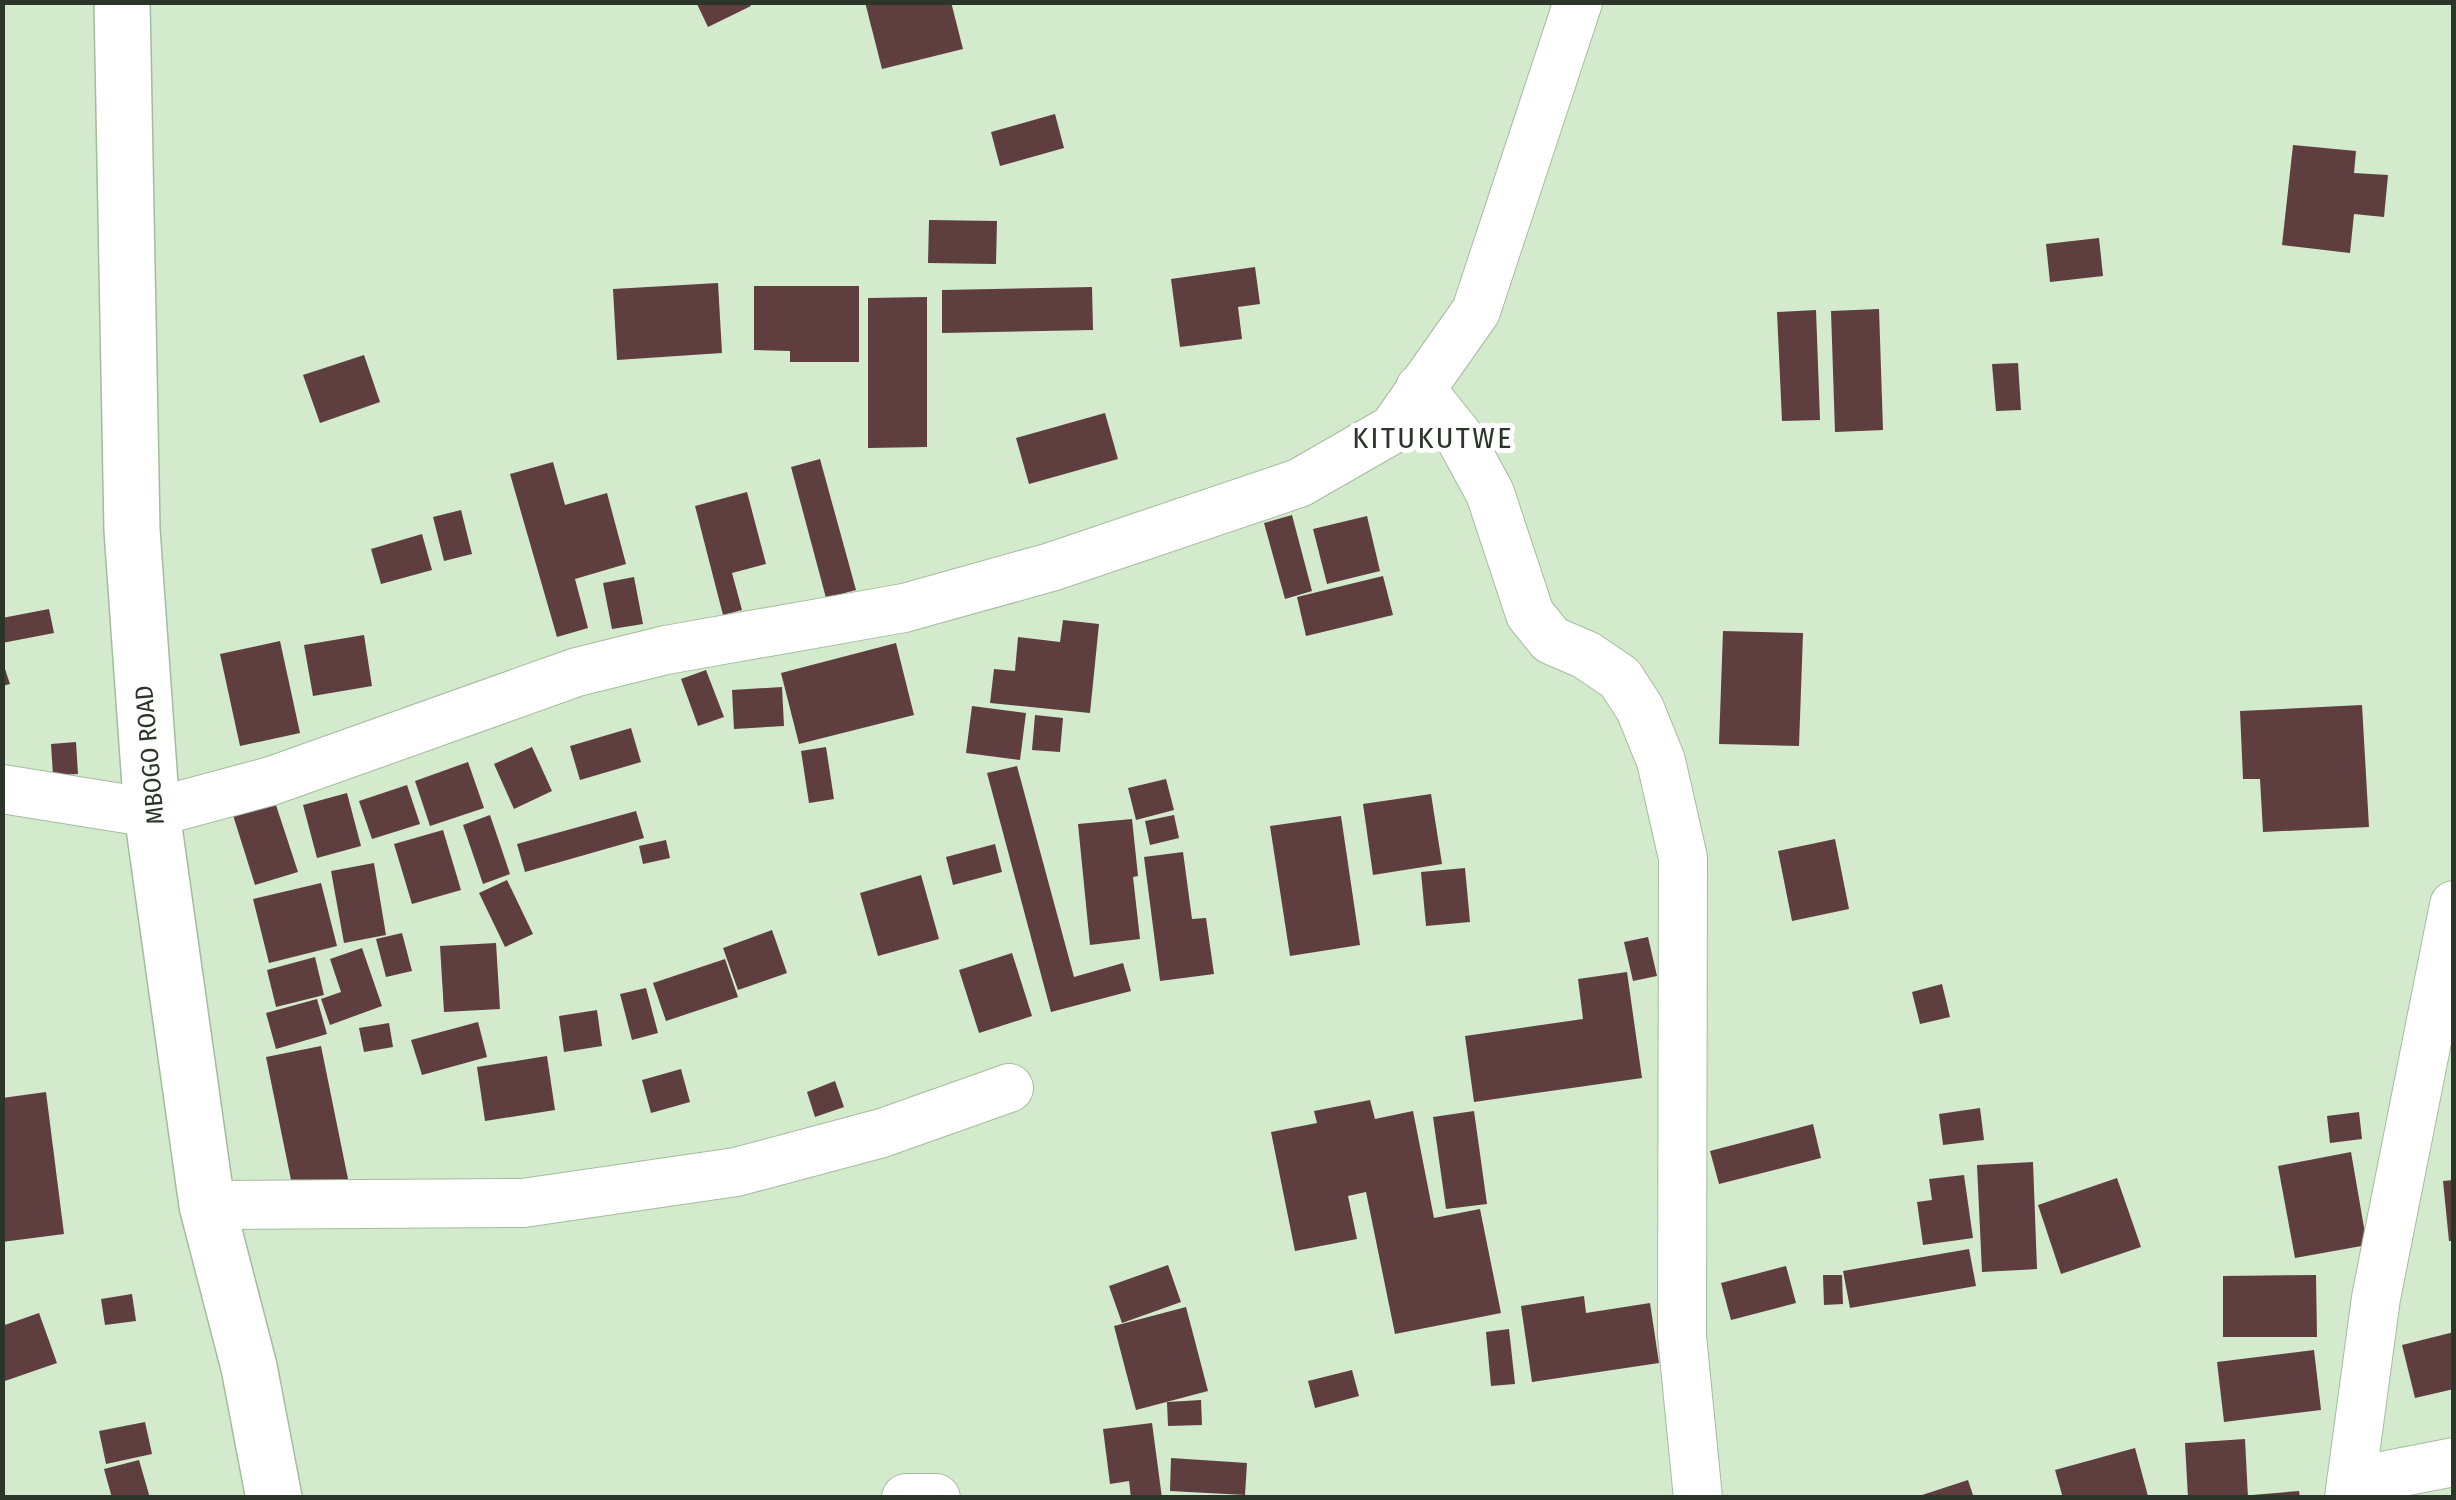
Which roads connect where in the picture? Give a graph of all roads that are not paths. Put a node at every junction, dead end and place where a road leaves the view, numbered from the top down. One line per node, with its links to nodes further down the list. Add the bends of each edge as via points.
1 (122, 2): 5 (main road, MBOGO ROAD, via 132,530)
2 (1578, 2): 3 (street, via 1476,310)
3 (1420, 388): 5 (street, via 1393,430 1299,482 1051,567 904,608 577,672 271,782); 14 (street, via 1460,438 1490,493 1530,614 1551,640 1620,678 1661,761 1683,858 1682,1336)
4 (2, 789): 5 (street)
5 (152, 813): 8 (main road, MBOGO ROAD)
6 (2454, 905): 10 (street, via 2376,1298)
7 (1009, 1088): 8 (street, via 882,1133 736,1172 522,1204)
8 (207, 1205): 11 (main road, MBOGO ROAD)
9 (2454, 1462): 10 (street)
10 (2350, 1490)
11 (274, 1498)
12 (906, 1498): 13 (street)
13 (936, 1498)
14 (1698, 1498)

